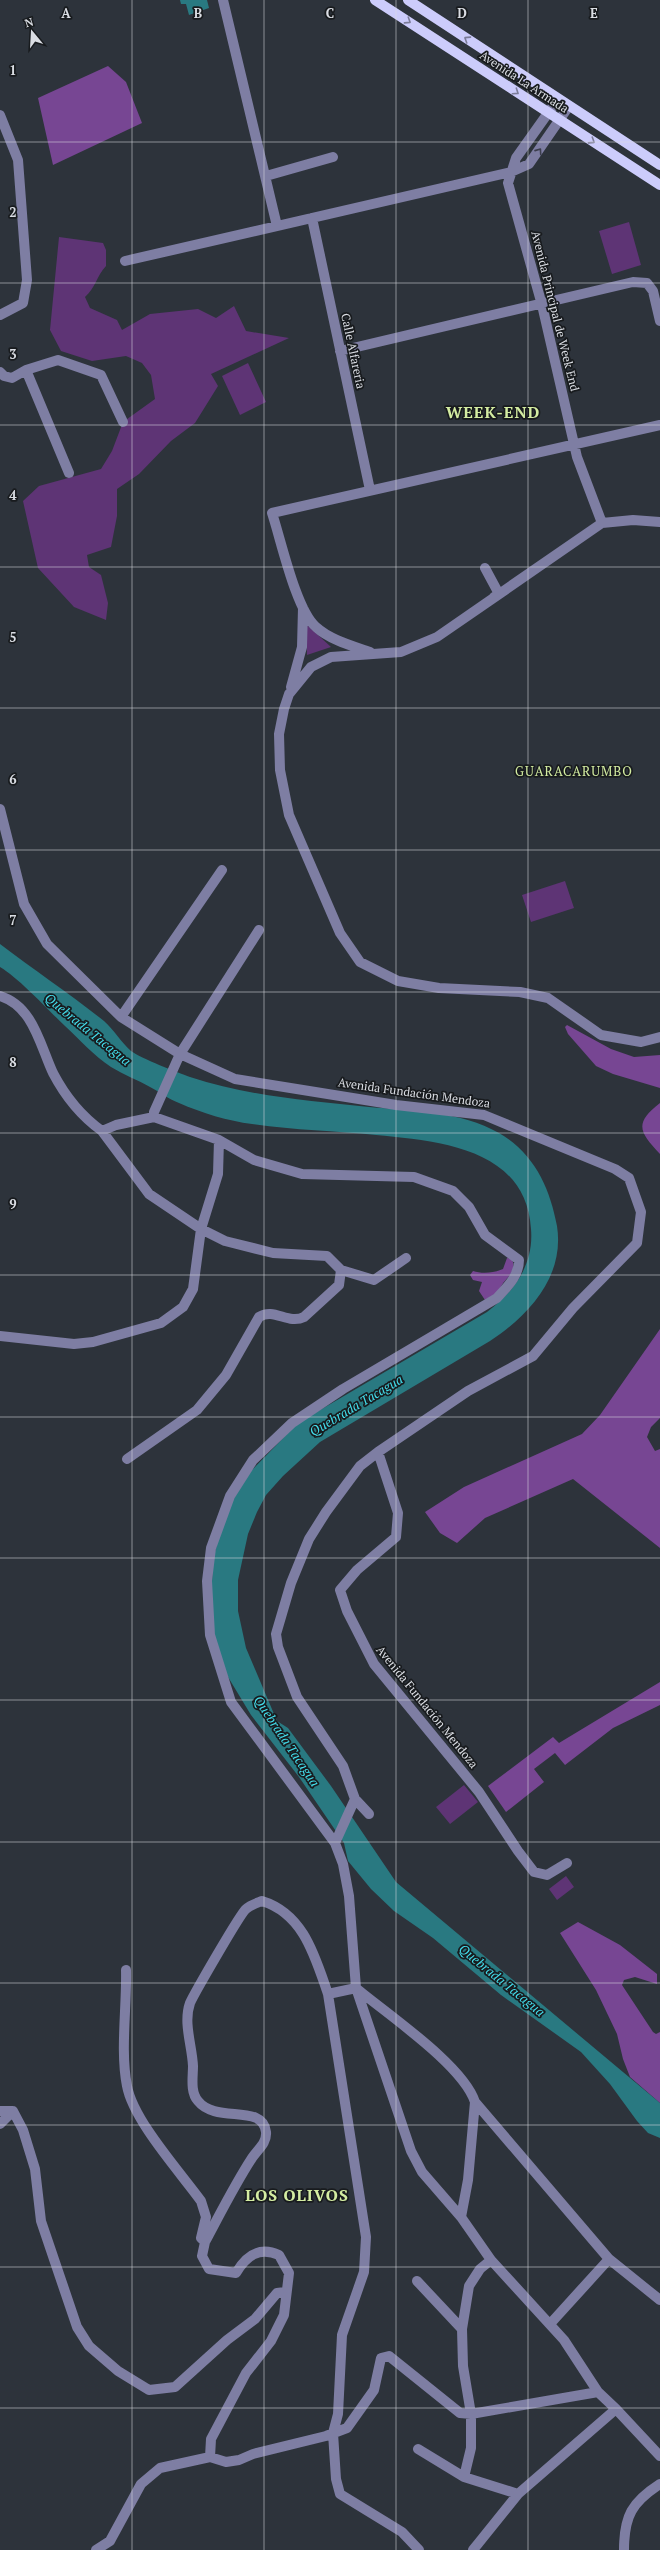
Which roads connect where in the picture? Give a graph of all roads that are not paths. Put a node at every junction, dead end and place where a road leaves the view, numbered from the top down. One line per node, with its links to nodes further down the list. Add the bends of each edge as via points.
1 (223, 0): 12 (street)
2 (375, 0): 6 (main road, Avenida La Armada, one-way to 6)
3 (408, 0): 4 (main road, Avenida La Armada, one-way to 3)
4 (558, 99): 5 (main road, Avenida La Armada); 6 (street, Avenida Principal de Week End)
5 (569, 106): 8 (street); 10 (main road, Avenida La Armada)
6 (548, 113): 8 (main road, Avenida La Armada); 11 (street, Avenida Principal de Week End, via 516,158)
7 (0, 115): 18 (street, via 18,160 26,280 23,304)
8 (560, 121): 11 (street, one-way to 8, via 529,164); 13 (main road, Avenida La Armada, one-way to 13)
9 (333, 157): 12 (street)
10 (660, 165)
11 (511, 172): 14 (street); 17 (street, Avenida Principal de Week End, via 508,183)
12 (266, 176): 15 (street)
13 (660, 185)
14 (312, 218): 15 (street); 20 (street, Calle Alfareria)
15 (277, 226): 16 (street)
16 (125, 261)
17 (542, 305): 19 (street, via 633,282 647,283 653,291); 20 (street); 25 (street, Avenida Principal de Week End)
18 (0, 315)
19 (660, 321)
20 (340, 351): 27 (street, Calle Alfareria)
21 (26, 370): 22 (street, via 12,378); 23 (street, via 58,360 101,374); 26 (street)
22 (0, 372)
23 (123, 422)
24 (660, 424): 25 (street)
25 (574, 443): 27 (street); 29 (street, Avenida Principal de Week End)
26 (69, 473)
27 (370, 490): 32 (street, via 272,513)
28 (660, 522): 29 (street, via 633,520)
29 (602, 523): 31 (street)
30 (485, 568): 31 (street)
31 (499, 594): 33 (street, via 437,637 401,652)
32 (303, 608): 33 (street, via 316,627 343,642); 34 (street, via 302,647)
33 (372, 653): 34 (street, via 331,657 311,667)
34 (289, 694): 40 (street, via 279,734 280,770 288,815 340,933 360,962 398,981 439,988 520,992 548,998 601,1035 642,1042)
35 (0, 809): 39 (street, Avenida Fundación Mendoza, via 24,904 48,944)
36 (222, 870): 39 (street)
37 (259, 930): 41 (street)
38 (0, 996): 43 (street, via 9,999 24,1011 54,1074 70,1100 87,1120)
39 (121, 1016): 41 (street, Avenida Fundación Mendoza)
40 (660, 1037)
41 (180, 1054): 42 (street); 49 (street, Avenida Fundación Mendoza, via 235,1079 396,1105 488,1116 586,1156 629,1178 640,1212 637,1243 619,1263 573,1308 533,1356 468,1391)
42 (154, 1115): 43 (street); 44 (street)
43 (102, 1131): 45 (street, via 149,1194)
44 (219, 1140): 45 (street, via 218,1174); 53 (street, via 254,1160 302,1174 414,1177 453,1191 469,1207 485,1235 519,1260 517,1272 497,1298 292,1423 253,1460 230,1496 211,1548 207,1581 210,1635 231,1702)
45 (201, 1228): 47 (street, via 225,1241 273,1253 328,1256); 48 (street, via 193,1289 183,1307 161,1324 80,1343)
46 (406, 1258): 47 (street, via 374,1280)
47 (341, 1270): 50 (street, via 339,1285 304,1317 285,1318 273,1312 259,1317 226,1375 197,1410)
48 (0, 1336)
49 (378, 1452): 51 (street, via 360,1466 309,1540 291,1583 276,1634 278,1647 296,1697 342,1766); 54 (street, Avenida Fundación Mendoza, via 398,1513 396,1537 357,1570 340,1590 366,1653 479,1792 534,1872 547,1875)
50 (128, 1459)
51 (355, 1799): 52 (street); 53 (street)
52 (369, 1814)
53 (336, 1840): 56 (street, via 349,1896)
54 (567, 1862)
55 (126, 1970): 63 (street, via 124,2053 127,2087 138,2114 201,2201 206,2217 201,2238)
56 (356, 1988): 57 (street); 58 (street, via 452,2068 471,2090); 62 (street, via 411,2151 422,2172)
57 (328, 1994): 63 (street, via 308,1939 277,1906 262,1901 246,1909 190,2003 188,2026 193,2064 193,2092 198,2101 210,2111 219,2114 250,2114 260,2119 266,2131 264,2143 252,2158); 74 (street, via 366,2237 364,2272 342,2335 338,2414)
58 (475, 2102): 62 (street, via 468,2180); 64 (street)
59 (0, 2111): 60 (street)
60 (13, 2111): 61 (street); 67 (street, via 23,2130 35,2169 41,2221 77,2327 89,2346 118,2371 149,2390 175,2388 227,2340 255,2319 277,2293)
61 (0, 2124)
62 (461, 2218): 65 (street)
63 (205, 2242): 67 (street, via 202,2256 210,2269 228,2273 236,2273 245,2259 264,2250 279,2255 289,2273)
64 (609, 2259): 68 (street); 69 (street)
65 (491, 2260): 69 (street); 70 (street, via 480,2269 469,2286)
66 (417, 2281): 70 (street)
67 (285, 2292): 77 (street, via 284,2315 272,2340 246,2373 211,2439)
68 (660, 2300)
69 (550, 2324): 71 (street)
70 (462, 2328): 73 (street, via 463,2366)
71 (598, 2392): 72 (street); 73 (street)
72 (616, 2409): 76 (street); 80 (street)
73 (471, 2414): 74 (street, via 460,2413 389,2356 381,2358 374,2390 355,2418 347,2428); 78 (street, via 471,2448)
74 (333, 2433): 77 (street, via 239,2460 226,2462); 82 (street, via 336,2479 340,2494 402,2532)
75 (418, 2449): 78 (street)
76 (660, 2456)
77 (210, 2457): 81 (street, via 177,2463 152,2473 141,2484 110,2541)
78 (464, 2477): 80 (street)
79 (660, 2484): 84 (street, via 632,2508 624,2538)
80 (518, 2494): 83 (street)
81 (96, 2550)
82 (420, 2550)
83 (472, 2550)
84 (624, 2550)

